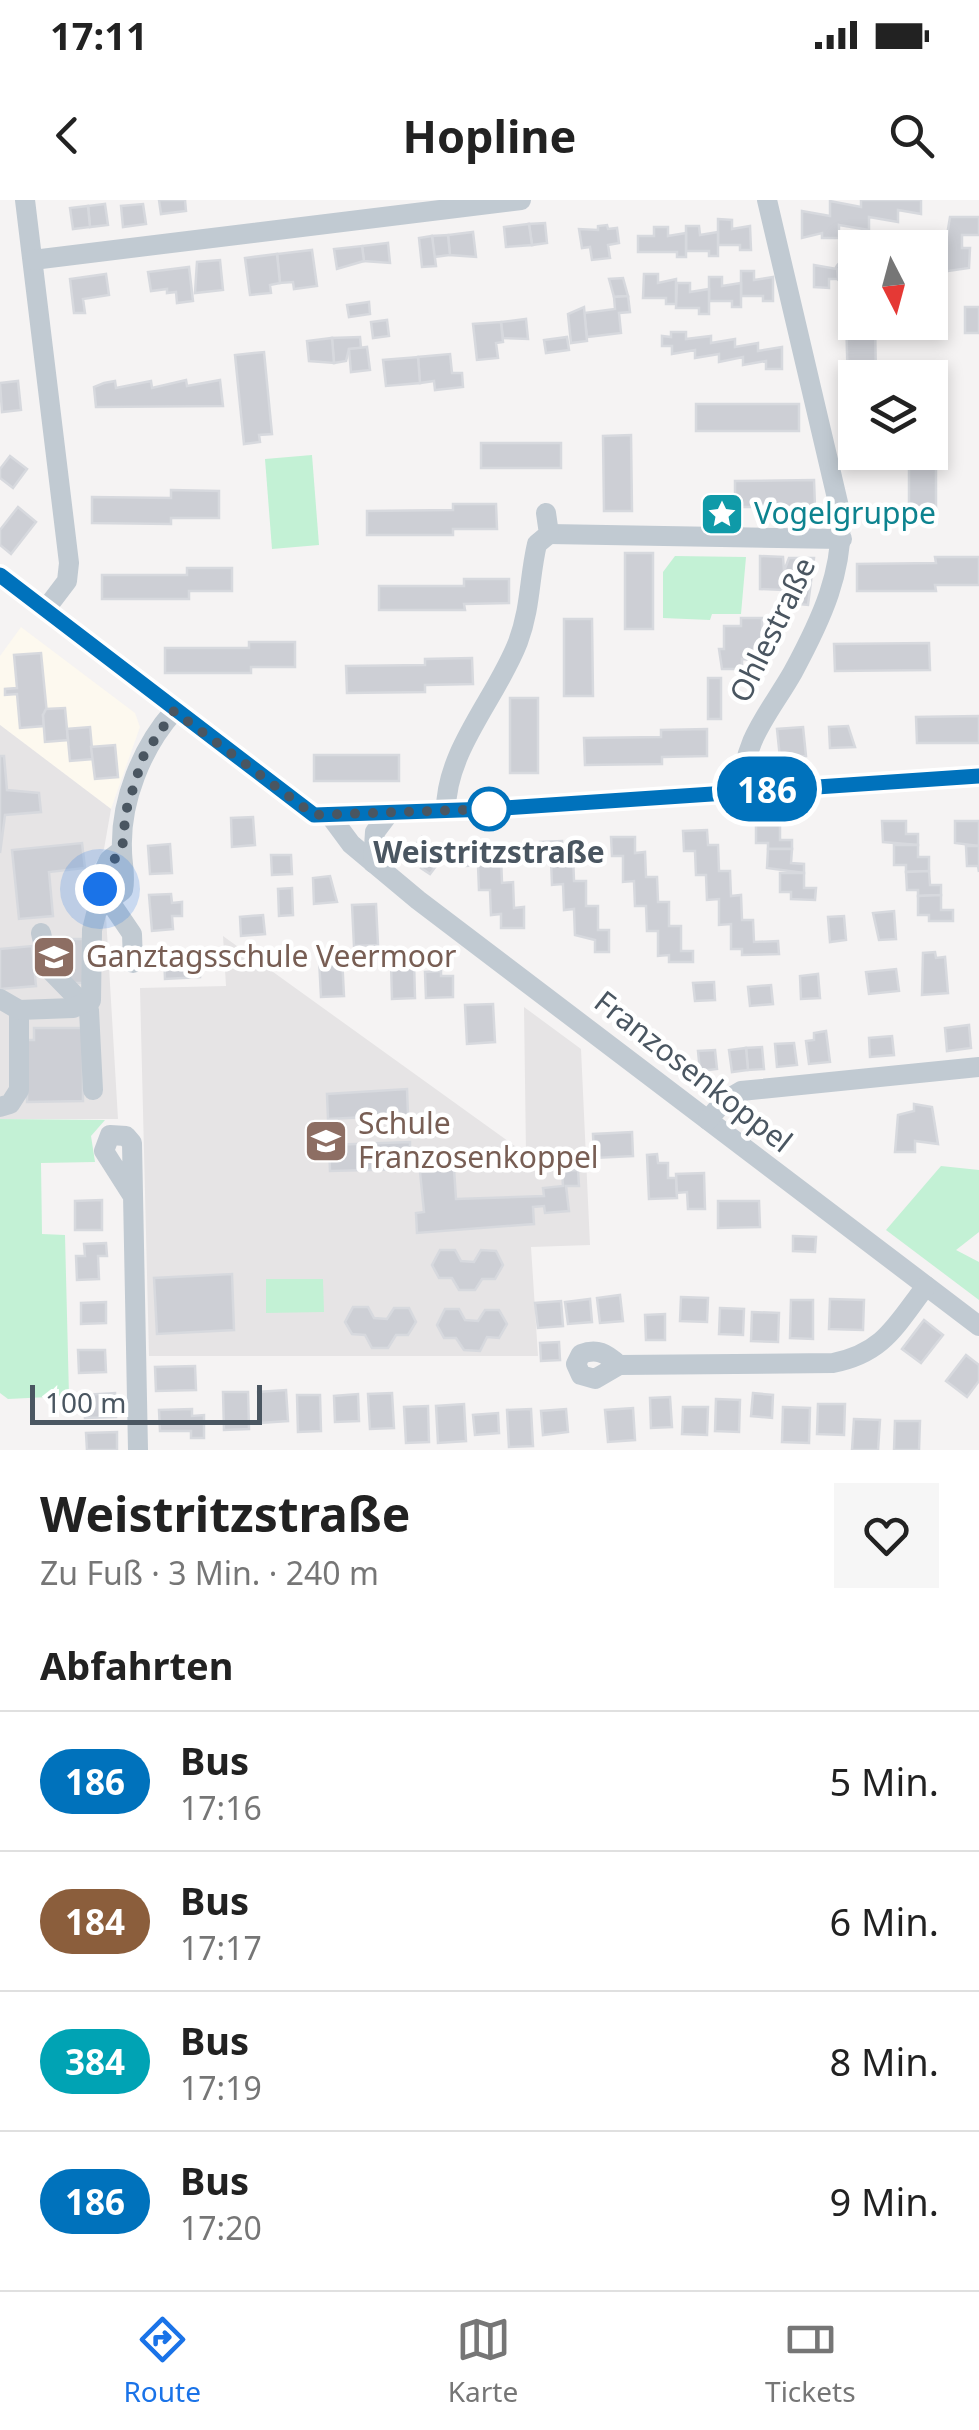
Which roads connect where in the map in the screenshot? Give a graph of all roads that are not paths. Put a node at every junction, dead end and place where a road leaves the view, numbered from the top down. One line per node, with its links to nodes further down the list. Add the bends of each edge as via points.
1 (25, 200): 4 (street)
2 (521, 200): 4 (street)
3 (768, 200): 5 (street, Ohlestraße)
4 (32, 260): 7 (street, via 69,563 67,581)
5 (842, 538): 10 (street, Ohlestraße, via 836,576 816,624 746,752); 11 (street, via 548,524 537,544 532,598 506,672 450,774)
6 (0, 575): 7 (street, Franzosenkoppel)
7 (45, 610): 8 (street, Franzosenkoppel)
8 (174, 711): 13 (street, Franzosenkoppel, via 306,811); 15 (street, via 143,757 126,811 123,890)
9 (979, 776): 10 (street)
10 (744, 790): 11 (street)
11 (446, 810): 12 (street)
12 (390, 812): 13 (street); 14 (street, via 375,832)
13 (331, 816): 14 (street, Franzosenkoppel)
14 (372, 863): 24 (street, Franzosenkoppel)
15 (109, 897): 17 (street, via 132,934); 19 (street, via 92,930 94,992)
16 (41, 933): 19 (street, via 44,961)
17 (132, 964)
18 (0, 999): 20 (street)
19 (85, 1005): 20 (street); 22 (street, via 92,1018)
20 (19, 1010): 23 (street, via 19,1090)
21 (979, 1067): 24 (street, via 741,1091)
22 (93, 1090)
23 (0, 1107)
24 (708, 1120): 26 (street, Franzosenkoppel)
25 (132, 1196): 29 (street)
26 (926, 1286): 27 (street, Franzosenkoppel); 28 (street, via 880,1345 861,1358)
27 (979, 1326)
28 (618, 1365)
29 (138, 1450)

